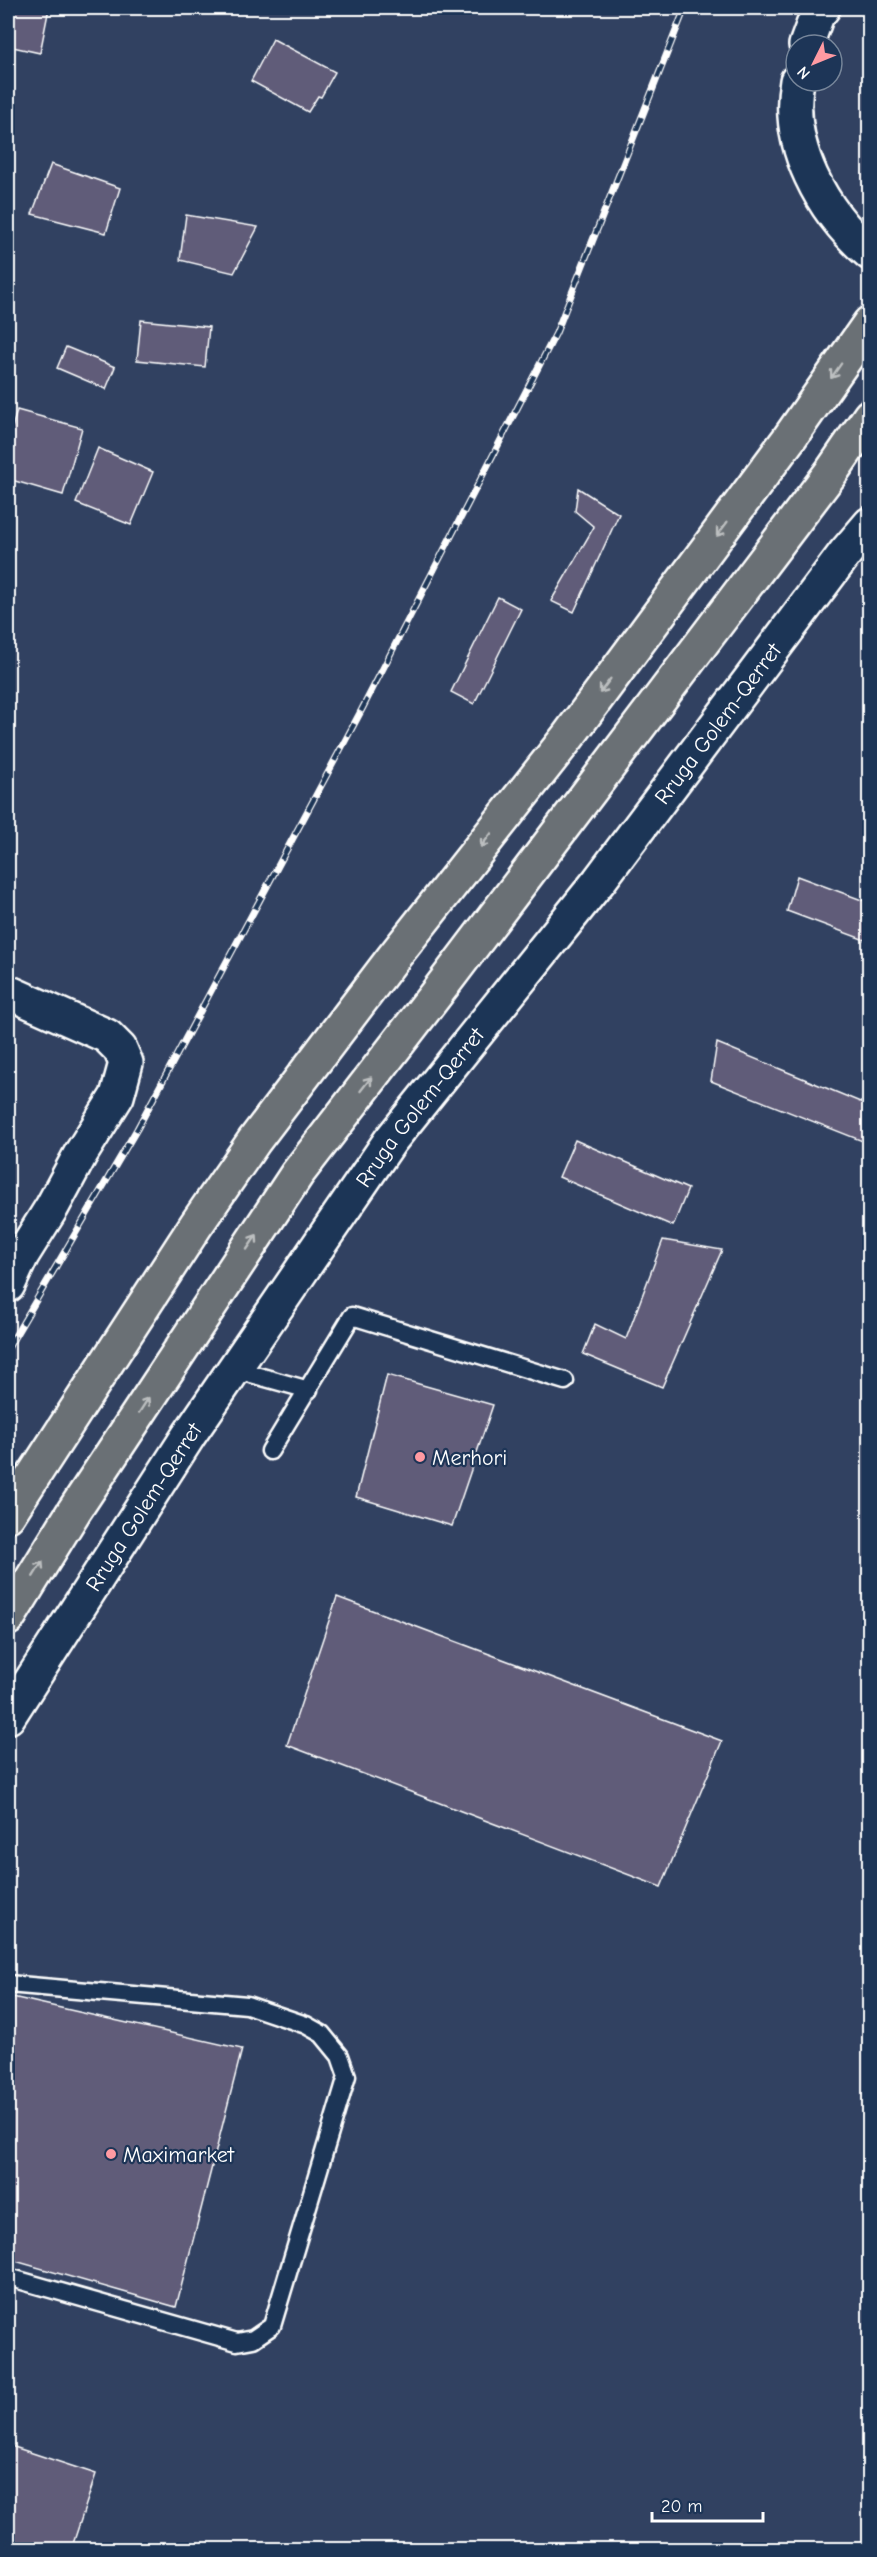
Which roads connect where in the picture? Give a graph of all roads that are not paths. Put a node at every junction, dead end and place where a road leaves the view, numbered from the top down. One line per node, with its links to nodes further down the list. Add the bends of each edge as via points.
1 (823, 8): 2 (main road)
2 (810, 33)
3 (794, 93): 4 (main road, via 797,127 810,178 854,239)
4 (870, 253)
5 (870, 323): 14 (highway, one-way to 14, via 567,738 254,1141)
6 (870, 416): 15 (highway, one-way to 6, via 74,1511 297,1174)
7 (870, 525): 10 (main road, Rruga Golem-Qerret, via 599,881 390,1141)
8 (8, 992): 9 (main road, via 107,1036 120,1049 126,1063 117,1096 22,1255)
9 (8, 1286)
10 (233, 1369): 12 (lane); 16 (main road, Rruga Golem-Qerret)
11 (565, 1381): 12 (lane, via 352,1316)
12 (309, 1390): 13 (lane)
13 (270, 1451)
14 (8, 1515)
15 (8, 1618)
16 (8, 1717)
17 (8, 1983): 18 (lane, via 247,2006 322,2034 340,2056 347,2076 272,2326 253,2339 237,2342)
18 (8, 2277)

